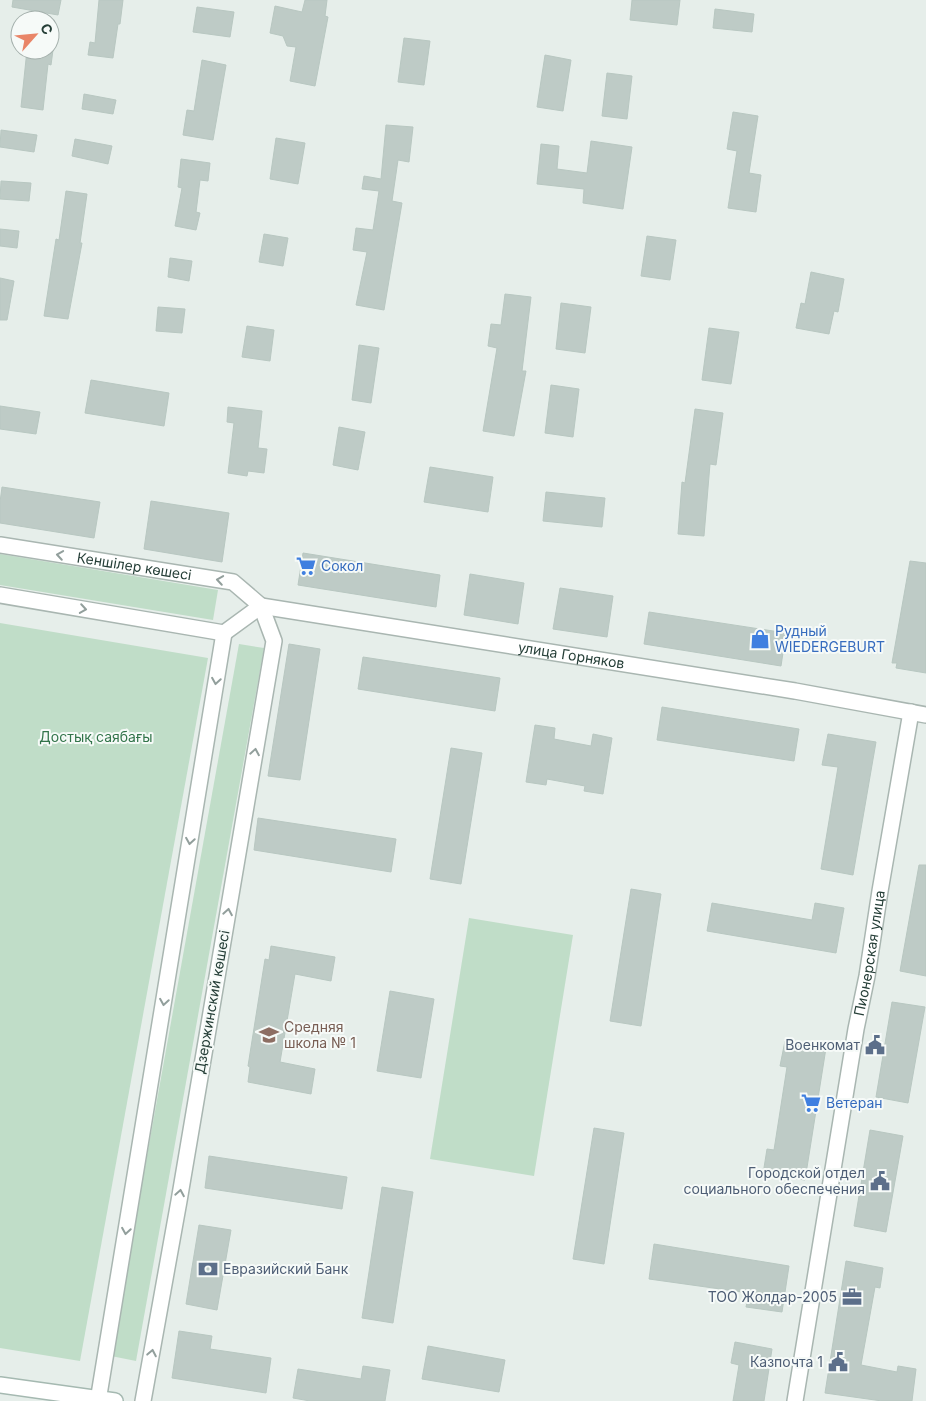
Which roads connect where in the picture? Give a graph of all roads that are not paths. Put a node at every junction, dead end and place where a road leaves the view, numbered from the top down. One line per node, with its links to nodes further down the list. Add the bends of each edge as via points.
1 (0, 545): 3 (street, Кеншілер көшесі, one-way to 1, via 233,582)
2 (0, 595): 4 (street, one-way to 4)
3 (261, 606): 4 (street); 5 (street, улица Горняков); 9 (street, Дзержинский көшесі, one-way to 3, via 274,641)
4 (224, 633): 7 (street, one-way to 7)
5 (919, 714): 10 (street, Пионерская улица, via 880,890)
6 (0, 1385): 7 (street)
7 (99, 1400): 8 (street)
8 (115, 1401)
9 (142, 1401)
10 (795, 1401)

